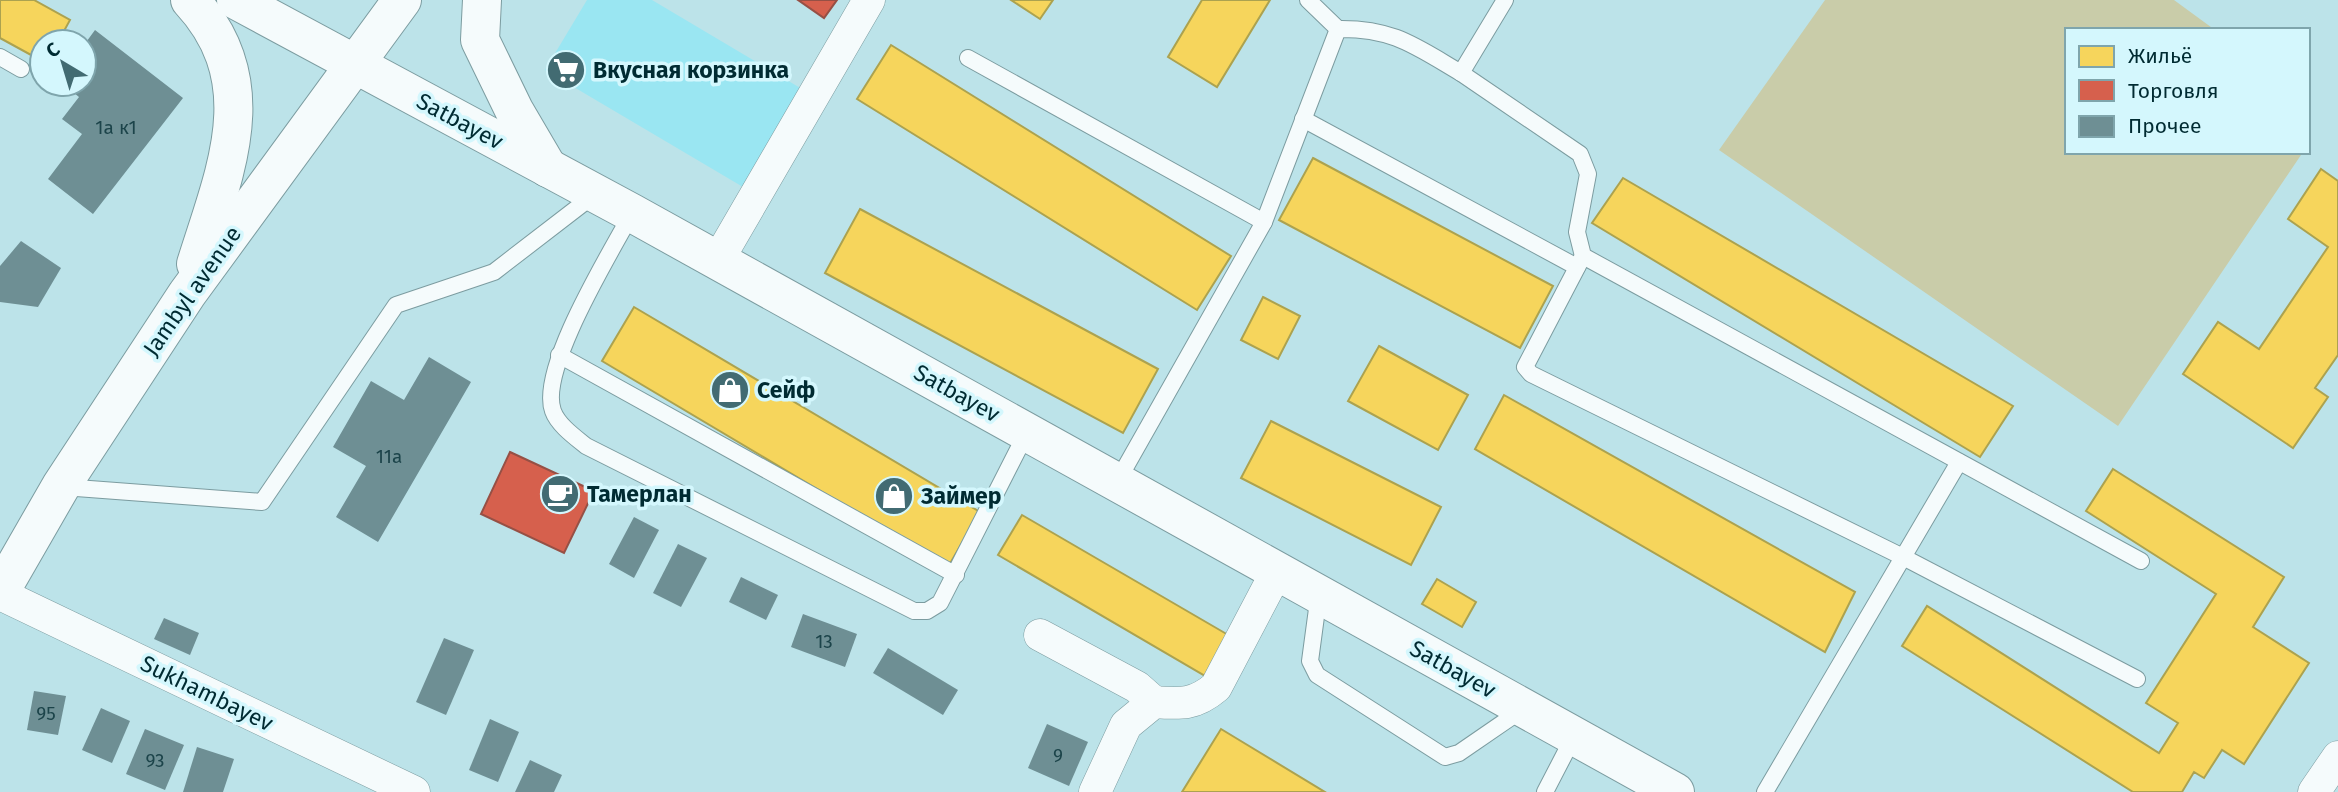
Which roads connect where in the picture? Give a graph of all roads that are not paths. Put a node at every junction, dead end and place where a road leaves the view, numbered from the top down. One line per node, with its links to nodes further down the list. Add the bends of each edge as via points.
1 (190, 0): 21 (street, via 206,18 232,72 234,136)
2 (236, 0): 11 (street, Satbayev)
3 (401, 0): 11 (street, Jambyl avenue)
4 (482, 0): 15 (street, via 480,40)
5 (869, 0): 19 (street)
6 (1308, 0): 8 (lane)
7 (1505, 0): 13 (lane)
8 (1338, 29): 13 (lane, via 1366,28 1399,36); 14 (lane)
9 (0, 57): 12 (lane)
10 (968, 58): 18 (lane)
11 (356, 65): 15 (street, Satbayev); 21 (street, Jambyl avenue)
12 (21, 69)
13 (1461, 73): 20 (lane, via 1580,154 1588,174 1577,232)
14 (1303, 119): 18 (lane); 20 (lane)
15 (548, 168): 16 (street, Satbayev)
16 (596, 194): 17 (street, Satbayev); 26 (lane, via 494,272 396,305 262,502)
17 (632, 213): 19 (street, Satbayev); 22 (lane)
18 (1264, 222): 25 (lane)
19 (718, 260): 23 (street, Satbayev)
20 (1580, 262): 24 (lane); 27 (lane, via 1525,367 1531,374)
21 (187, 294): 26 (street, Jambyl avenue)
22 (559, 355): 30 (lane); 30 (lane, via 551,383 553,411 586,446 914,611 927,611 940,603)
23 (1027, 432): 25 (street, Satbayev); 30 (lane)
24 (1959, 462): 27 (lane); 28 (lane)
25 (1117, 482): 29 (street, Satbayev)
26 (61, 486): 31 (street, Jambyl avenue)
27 (1903, 557): 34 (lane); 43 (lane)
28 (2141, 561)
29 (1277, 571): 32 (street, Satbayev); 35 (street, via 1216,687 1186,705)
30 (956, 575)
31 (0, 593): 40 (street, Sukhambayev)
32 (1319, 594): 36 (street, Satbayev); 36 (lane, via 1310,661 1317,675 1445,757 1459,753)
33 (1040, 635): 35 (street, via 1137,687)
34 (2137, 679)
35 (1154, 702): 39 (street, via 1126,725)
36 (1524, 708): 37 (street, Satbayev)
37 (1574, 736): 41 (lane); 42 (street, Satbayev)
38 (2338, 757): 44 (street)
39 (1098, 791)
40 (414, 792)
41 (1545, 792)
42 (1675, 792)
43 (1765, 792)
44 (2314, 792)

